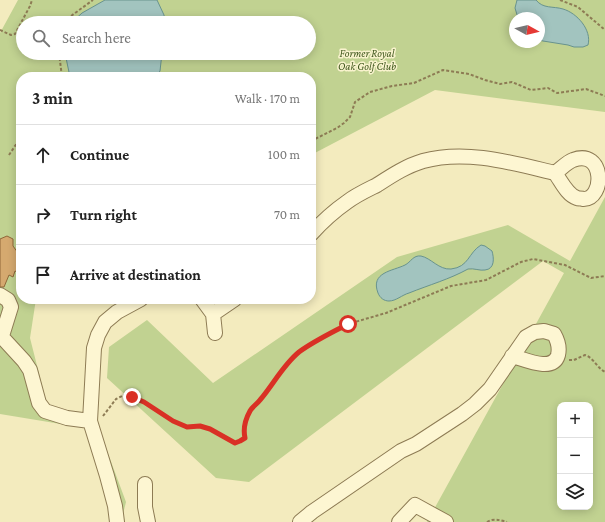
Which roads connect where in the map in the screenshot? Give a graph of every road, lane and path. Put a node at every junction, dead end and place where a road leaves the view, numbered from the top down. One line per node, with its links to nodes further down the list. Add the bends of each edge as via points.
1 (32, 0): 4 (path)
2 (93, 0): 5 (path)
3 (560, 0): 7 (path, via 578,7)
4 (25, 16)
5 (71, 16)
6 (0, 30): 8 (path, via 11,35)
7 (605, 30)
8 (16, 32)
9 (60, 60): 10 (path)
10 (61, 72)
11 (605, 96): 12 (path, via 586,89 558,93 548,88 531,90 512,82 500,84 469,74 444,70 414,84 370,92 356,102 350,117 344,123)
12 (316, 138)
13 (16, 144): 14 (path)
14 (9, 155)
15 (555, 173): 16 (lane, via 500,160 478,158 449,157 423,161 409,166 348,201)
16 (316, 229)
17 (605, 276): 28 (path, via 591,278 565,266 533,259 521,262 486,280 451,286 386,313 348,324 299,352 286,365 262,399 250,410 244,425 245,438 235,443 210,429 200,426 187,427 173,421 144,402 124,395 116,399)
18 (0, 295): 24 (lane, via 8,300 11,307)
19 (132, 304): 28 (lane, via 105,322 98,335 94,348)
20 (206, 304): 22 (lane)
21 (228, 304): 22 (lane)
22 (213, 314): 23 (lane)
23 (215, 333)
24 (1, 335): 28 (lane, via 30,370 39,403 45,412 67,418)
25 (512, 356): 33 (lane, via 490,389 462,414 401,451)
26 (574, 360): 27 (path, via 587,355)
27 (605, 372)
28 (95, 420): 31 (lane)
29 (145, 484): 32 (lane)
30 (429, 518): 34 (lane, via 415,505); 35 (lane)
31 (117, 522)
32 (148, 522)
33 (300, 522)
34 (399, 522)
35 (446, 522)
36 (487, 522): 37 (path, via 498,519)
37 (506, 522)

